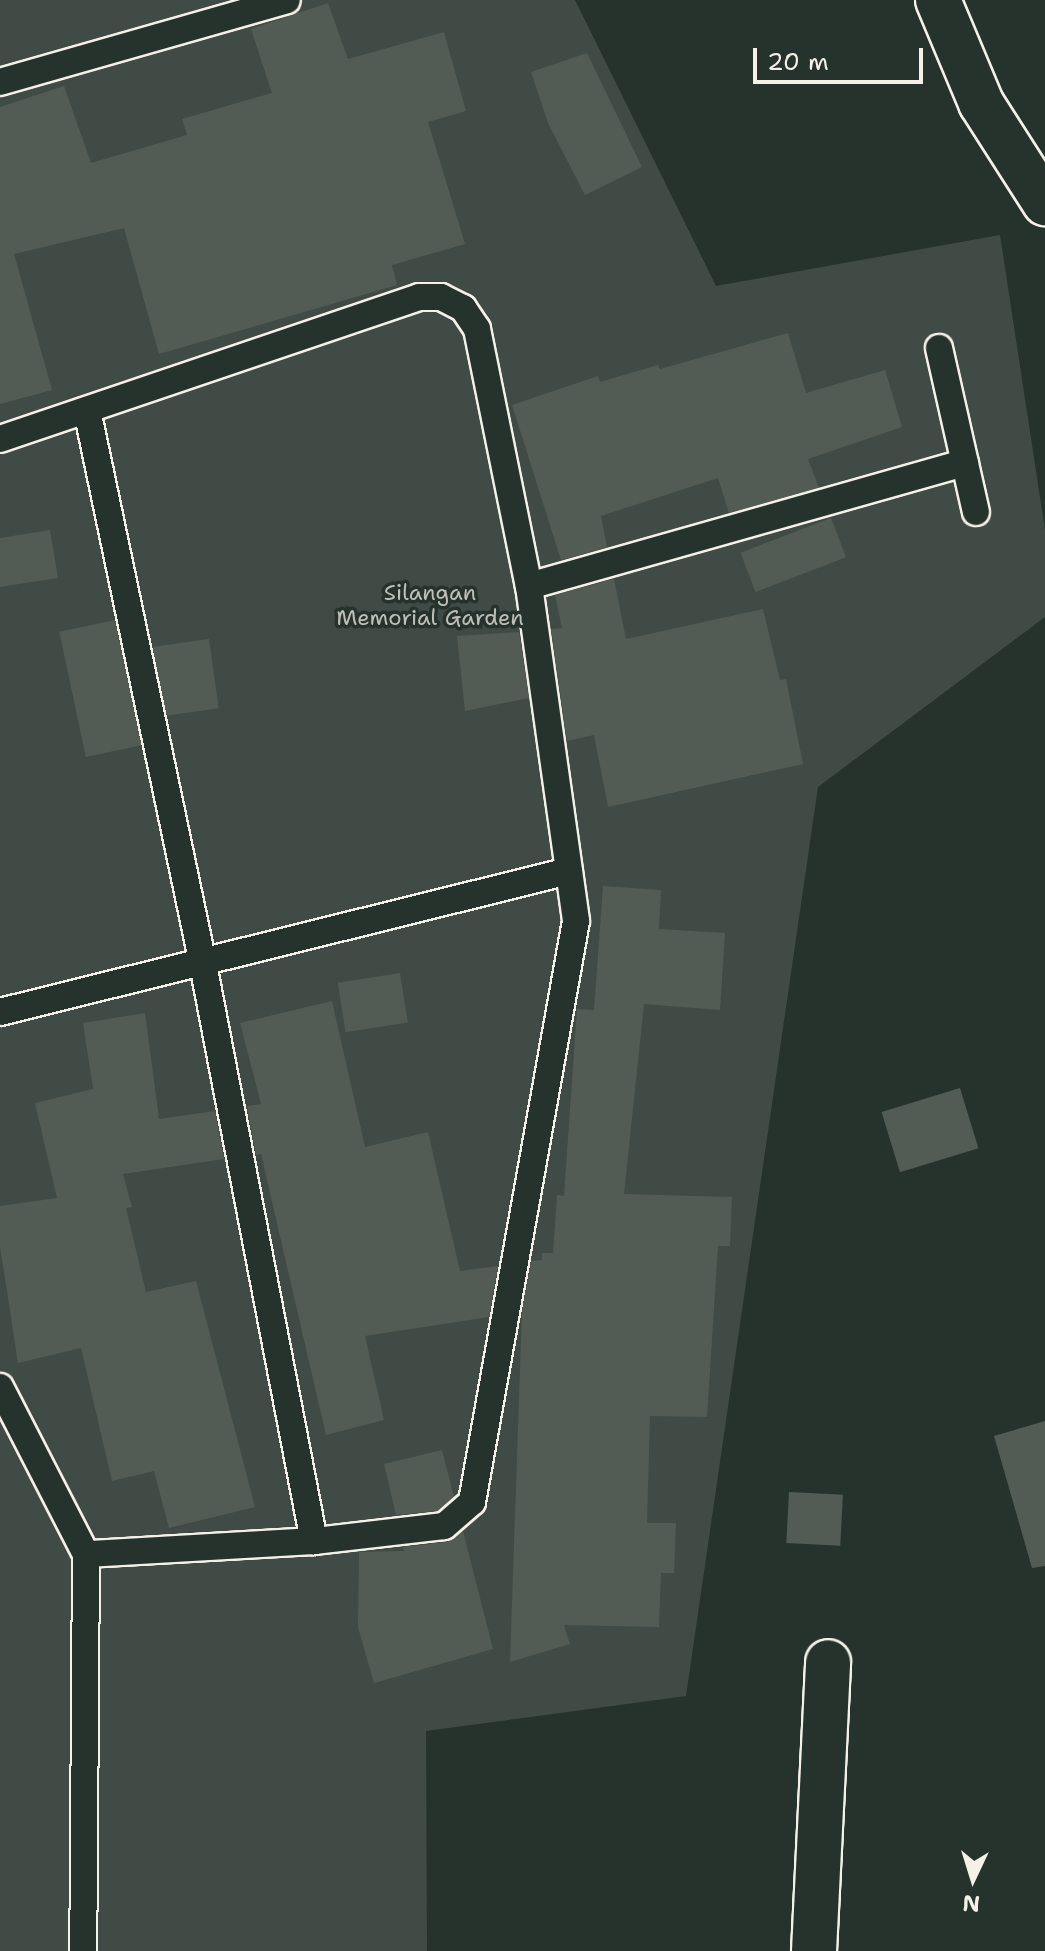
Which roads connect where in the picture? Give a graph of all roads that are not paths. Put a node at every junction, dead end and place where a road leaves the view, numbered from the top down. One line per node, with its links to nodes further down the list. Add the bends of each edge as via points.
1 (287, 0): 3 (lane)
2 (938, 0): 4 (street, via 981,103)
3 (0, 82)
4 (1045, 203)
5 (939, 348): 8 (lane)
6 (87, 410): 7 (lane); 10 (lane, via 419,297 441,297 463,308 477,329); 12 (lane)
7 (0, 439)
8 (965, 463): 9 (lane); 10 (lane)
9 (976, 512)
10 (529, 586): 11 (lane)
11 (569, 871): 12 (lane); 15 (lane, via 576,921 472,1502 444,1526)
12 (202, 959): 13 (lane); 15 (lane)
13 (0, 1012)
14 (0, 1387): 16 (lane)
15 (314, 1541): 16 (lane)
16 (86, 1554): 18 (lane)
17 (828, 1662): 19 (street)
18 (83, 1951)
19 (814, 1951)

